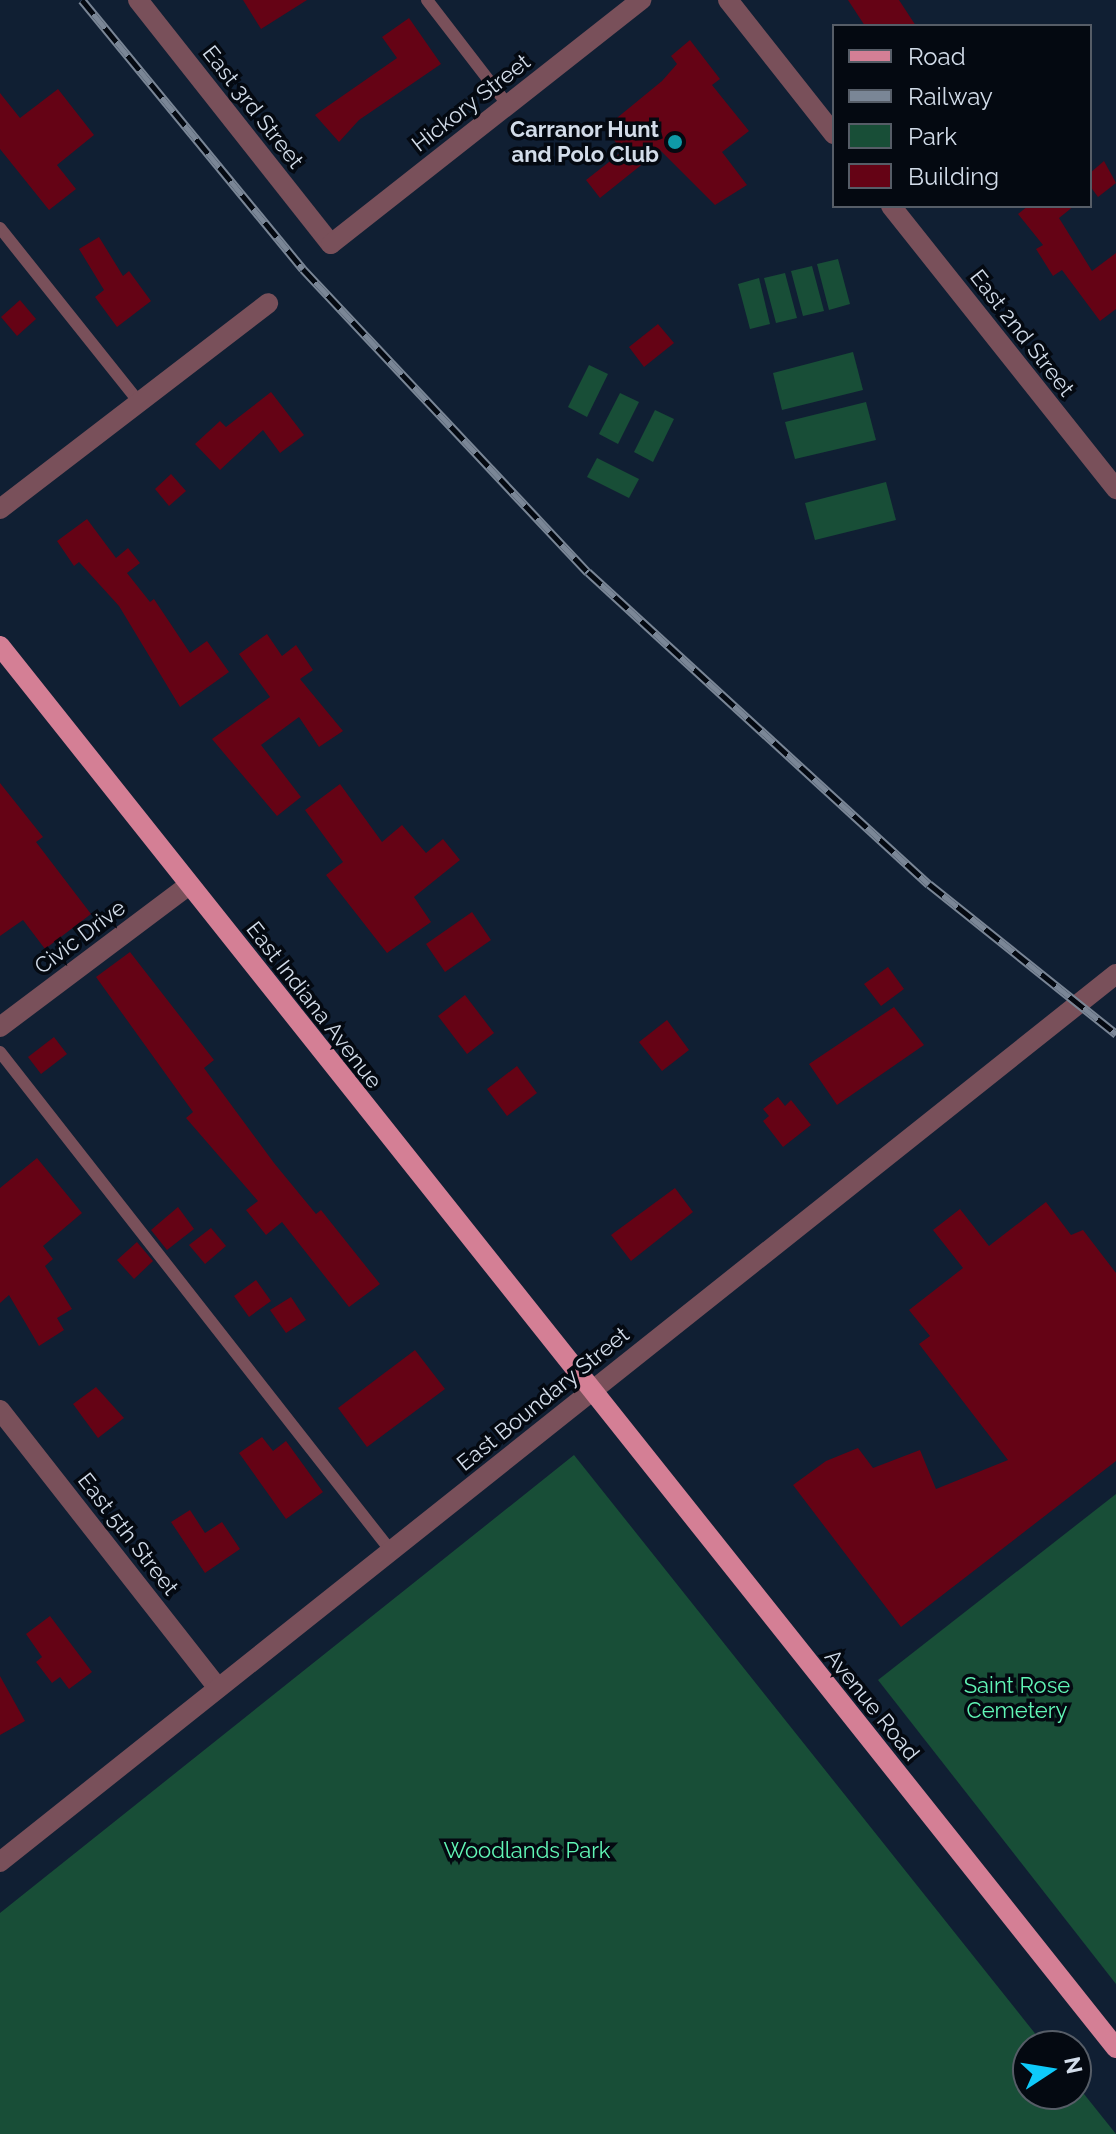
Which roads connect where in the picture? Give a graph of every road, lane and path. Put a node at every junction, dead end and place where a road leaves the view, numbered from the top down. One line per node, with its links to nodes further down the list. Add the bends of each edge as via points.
1 (138, 0): 9 (street, East 3rd Street)
2 (427, 0): 5 (lane)
3 (641, 0): 5 (street, Hickory Street)
4 (728, 0): 6 (street)
5 (507, 104): 9 (street, Hickory Street)
6 (832, 131)
7 (893, 208): 12 (street, East 2nd Street)
8 (0, 228): 11 (lane)
9 (331, 244)
10 (268, 303): 11 (street)
11 (139, 402): 13 (street)
12 (1116, 489)
13 (0, 509)
14 (0, 646): 15 (main road, East Indiana Avenue)
15 (189, 885): 17 (street, Civic Drive); 19 (main road, East Indiana Avenue)
16 (1116, 974): 19 (street, East Boundary Street)
17 (0, 1027)
18 (0, 1052): 21 (lane)
19 (591, 1392): 21 (street, East Boundary Street); 24 (main road, Avenue Road)
20 (0, 1410): 22 (street, East 5th Street)
21 (391, 1551): 22 (street, East Boundary Street)
22 (218, 1688): 23 (street, East Boundary Street)
23 (0, 1862)
24 (1116, 2048)

